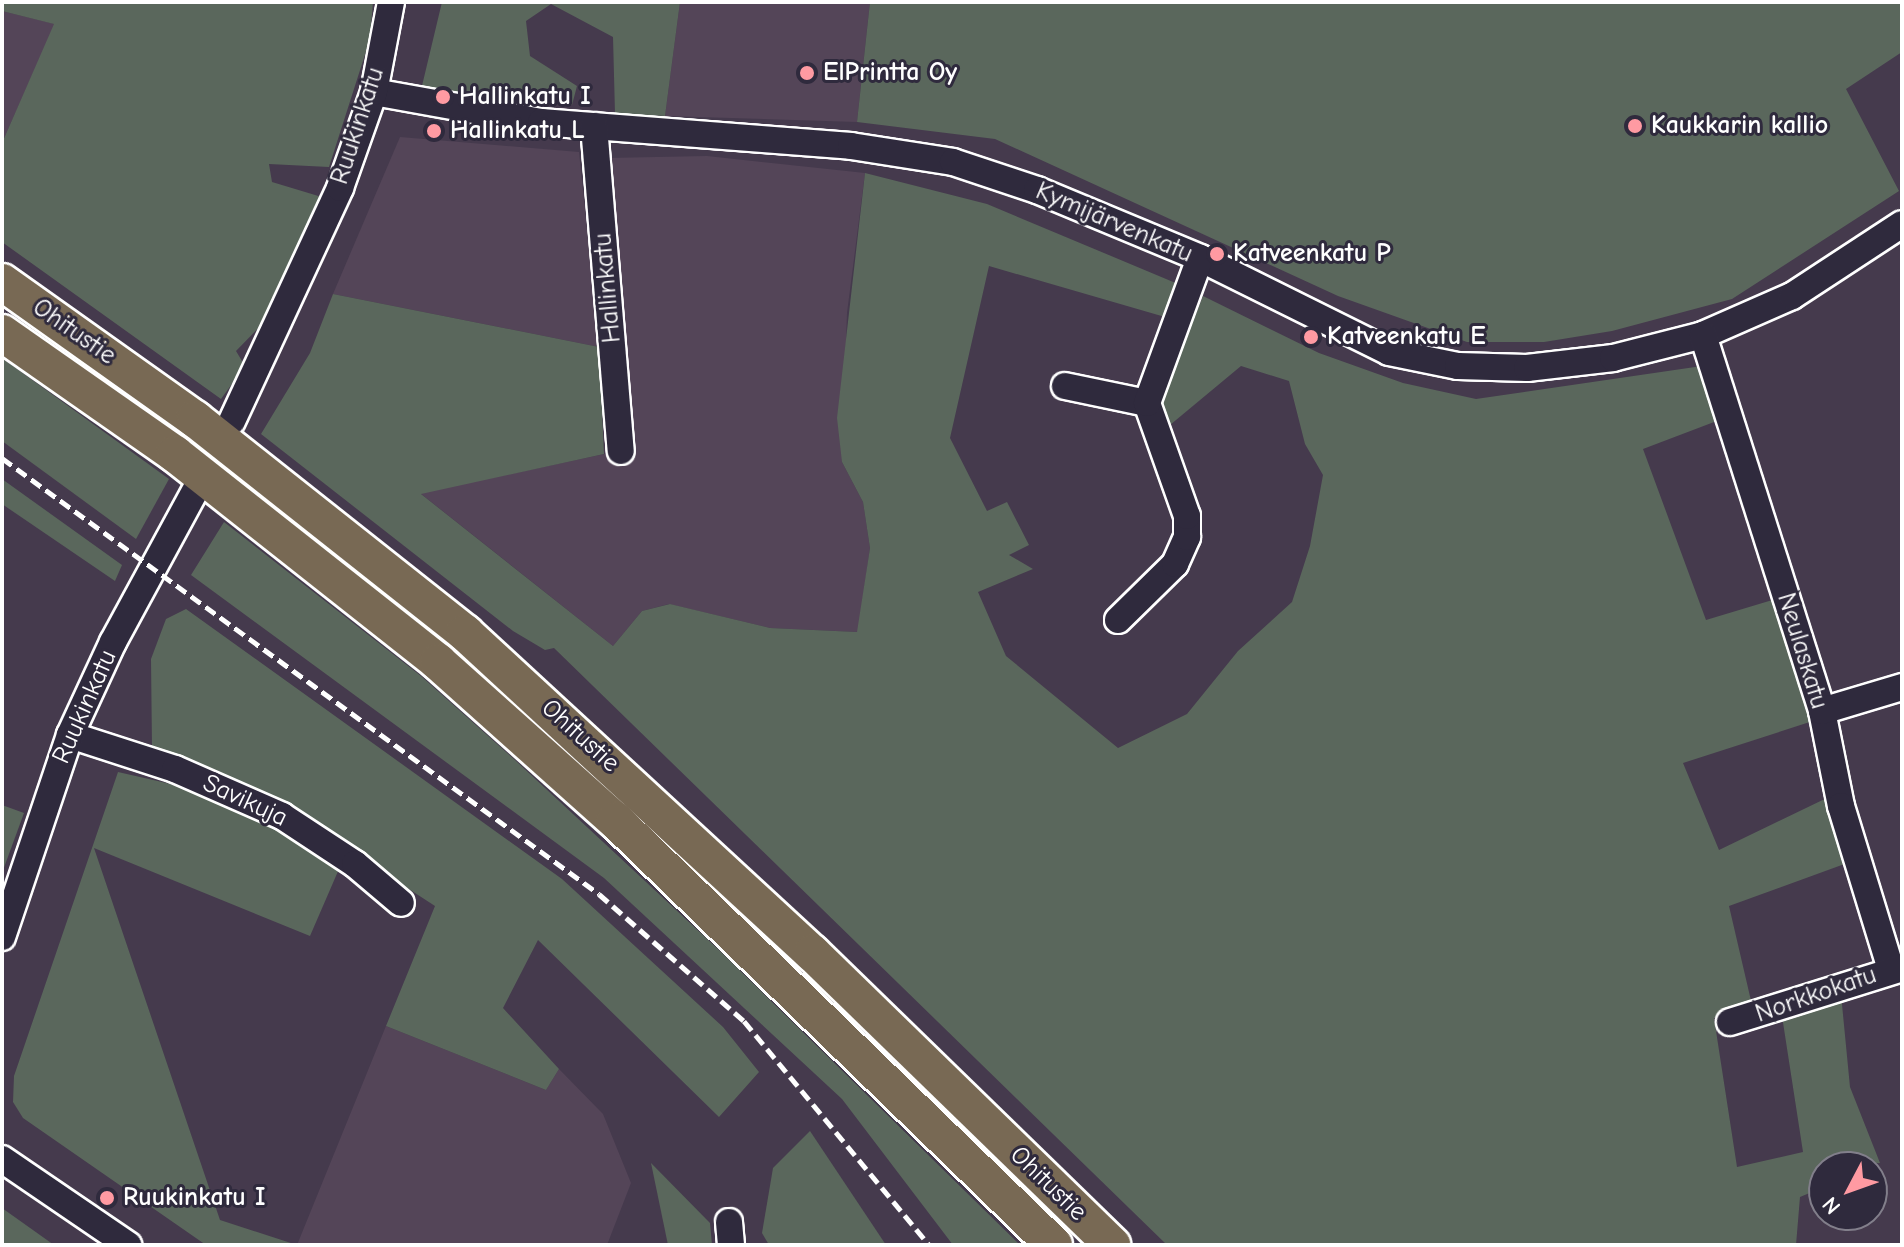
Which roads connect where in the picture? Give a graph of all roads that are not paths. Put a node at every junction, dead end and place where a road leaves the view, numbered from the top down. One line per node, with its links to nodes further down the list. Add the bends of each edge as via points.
1 (391, 2): 2 (street, Ruukinkatu)
2 (374, 92): 3 (street, Kymijärvenkatu, via 450,109); 11 (street, Ruukinkatu, via 340,188)
3 (594, 126): 5 (street, Kymijärvenkatu, via 851,146 953,162 1037,190); 12 (street, Hallinkatu)
4 (1902, 224): 8 (street, Kymijärvenkatu, via 1792,296)
5 (1200, 258): 8 (street, Kymijärvenkatu, via 1389,352 1458,366 1527,368 1613,358); 10 (street)
6 (2, 282): 25 (highway, Ohitustie, via 207,428 465,633 801,942)
7 (2, 333): 24 (highway, Ohitustie, via 175,454 438,662 615,820)
8 (1703, 335): 16 (street, Neulaskatu)
9 (1065, 386): 10 (street)
10 (1147, 403): 14 (street, via 1187,516 1187,537 1175,564)
11 (232, 421)
12 (621, 451)
13 (196, 489): 17 (street, Ruukinkatu, via 113,642)
14 (1118, 620)
15 (1902, 687): 16 (street)
16 (1822, 711): 20 (street, Neulaskatu, via 1841,806)
17 (70, 735): 18 (street, Savikuja, via 175,769 282,816 355,864); 19 (street, Ruukinkatu)
18 (401, 903)
19 (3, 928)
20 (1896, 969): 21 (street, Norkkokatu)
21 (1730, 1022)
22 (2, 1159): 23 (street)
23 (128, 1245)
24 (1054, 1245)
25 (1112, 1245)

